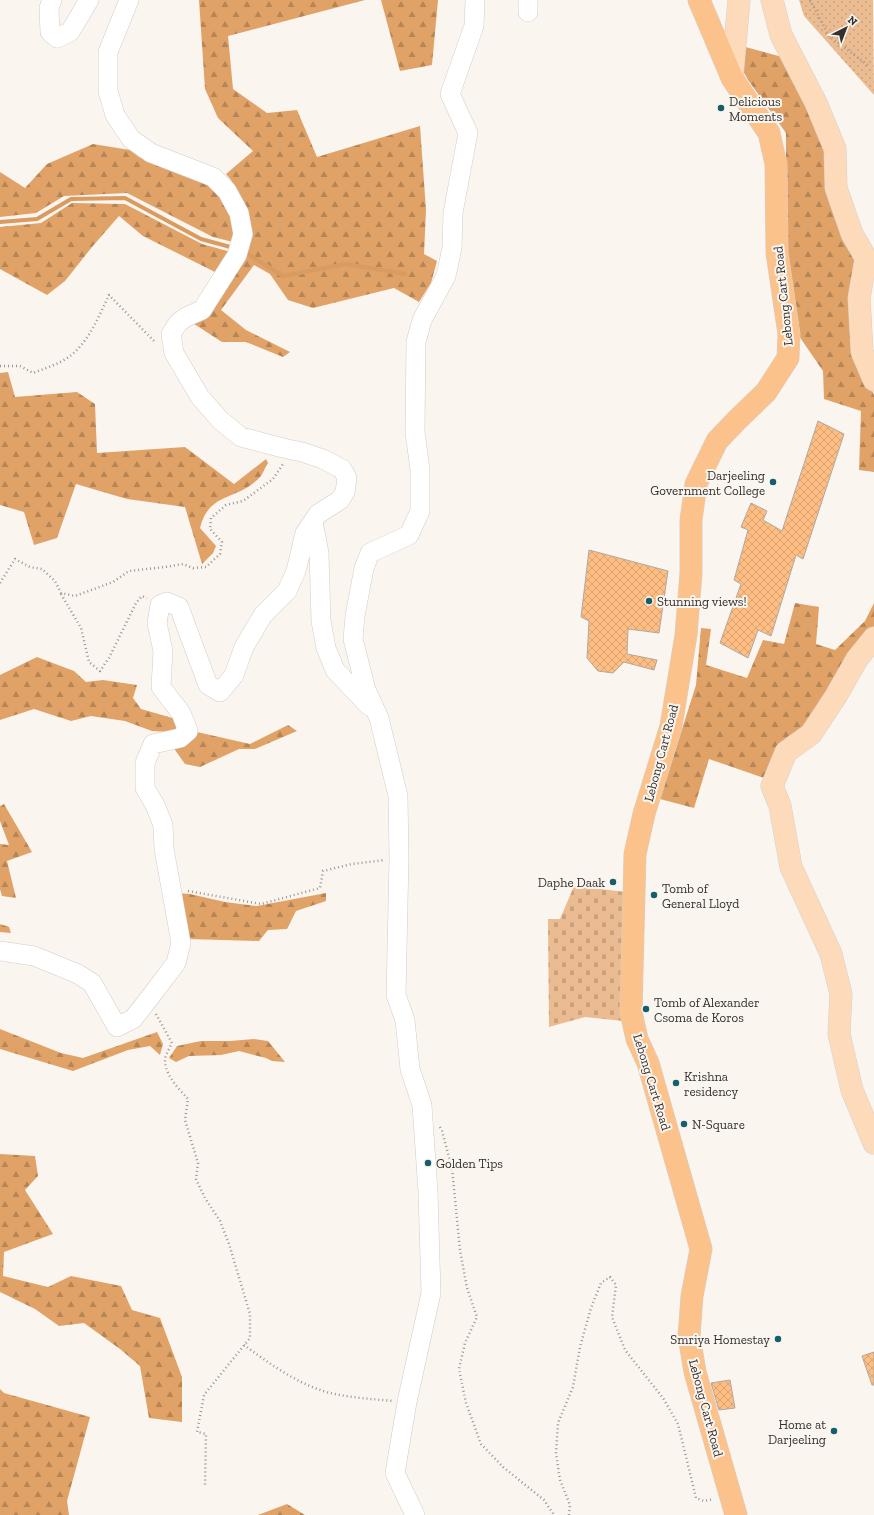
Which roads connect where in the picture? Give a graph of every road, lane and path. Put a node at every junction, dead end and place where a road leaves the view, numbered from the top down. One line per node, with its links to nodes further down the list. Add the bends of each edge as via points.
1 (52, 0): 2 (street, via 49,8 50,32 57,38 70,32)
2 (89, 0)
3 (129, 0): 14 (street, via 108,52 108,91 115,115 131,139 151,153 213,177 227,191 239,213 243,234 237,255 202,310 178,323 171,334 174,353 200,397 220,420 241,437)
4 (475, 0): 20 (street, via 474,26 450,94 468,134 453,213 452,248 446,276 422,320 416,342 415,432 420,470 420,511 409,535 370,553 364,568 355,616 353,639 366,690)
5 (699, 0): 10 (highway, Lebong Cart Road)
6 (739, 0): 10 (main road)
7 (772, 0): 13 (main road, via 781,35 816,103 835,149 836,188 852,234 866,258 859,298 862,352)
8 (810, 0): 9 (path, via 829,36)
9 (869, 66)
10 (732, 78): 30 (highway, Lebong Cart Road, via 769,133 776,164 777,253 789,334 788,358 766,392 717,441 696,484 691,520 686,635 670,726 635,854 631,1012 701,1249 692,1296 689,1336 695,1372)
11 (158, 346): 12 (path, via 109,295 84,343 64,360 33,373 20,366)
12 (0, 366)
13 (874, 380)
14 (283, 448): 15 (street, via 323,459 342,469 347,478 346,492 340,500 318,514); 17 (path, via 285,462 273,479 242,501 226,505 211,518 210,529 222,542 220,554 206,567 193,568 183,564 130,571 113,582 75,596)
15 (313, 522): 18 (street, via 305,533 296,571 287,591 263,615 244,647 234,675 220,692 208,685 179,607 167,602); 20 (street, via 319,553 321,621 326,648 335,670)
16 (0, 583): 17 (path, via 15,559 30,567 42,569 55,581)
17 (60, 593): 18 (path, via 81,628 89,662 100,672 142,596)
18 (160, 605): 22 (street, via 157,623 163,651 161,687 181,713 188,731 180,738 153,744 145,763 145,788 163,825)
19 (874, 638): 26 (main road, via 857,659 811,734 786,752 772,786 780,806 791,867 831,954 841,994 839,1034 852,1090)
20 (379, 718): 21 (street, via 398,796)
21 (399, 858): 22 (path, via 352,864 324,871 320,888 261,904 193,891); 28 (street, via 396,996 405,1020 410,1069 422,1105 431,1293)
22 (170, 890): 24 (street, via 181,943 176,963)
23 (0, 951): 24 (street, via 34,956 78,974 92,983 117,1027 133,1019)
24 (152, 996): 27 (path, via 156,1017 172,1043 166,1056 167,1071 188,1099 185,1120 198,1163 196,1179 220,1221 250,1314 250,1338)
25 (438, 1126): 32 (path, via 442,1131 452,1168 460,1250 467,1288 477,1317 459,1369 466,1403 481,1444 503,1467 544,1500)
26 (874, 1143)
27 (244, 1345): 28 (path, via 293,1378 334,1394); 29 (path, via 204,1395 197,1432 206,1434)
28 (407, 1402): 31 (street, via 395,1473)
29 (205, 1486)
30 (733, 1505): 33 (path, via 696,1498 678,1424 663,1398 625,1350 612,1317 616,1285 610,1277 601,1283 590,1308 573,1387 558,1423 556,1453 560,1480 570,1505)
31 (415, 1515)
32 (554, 1515)
33 (569, 1515)

